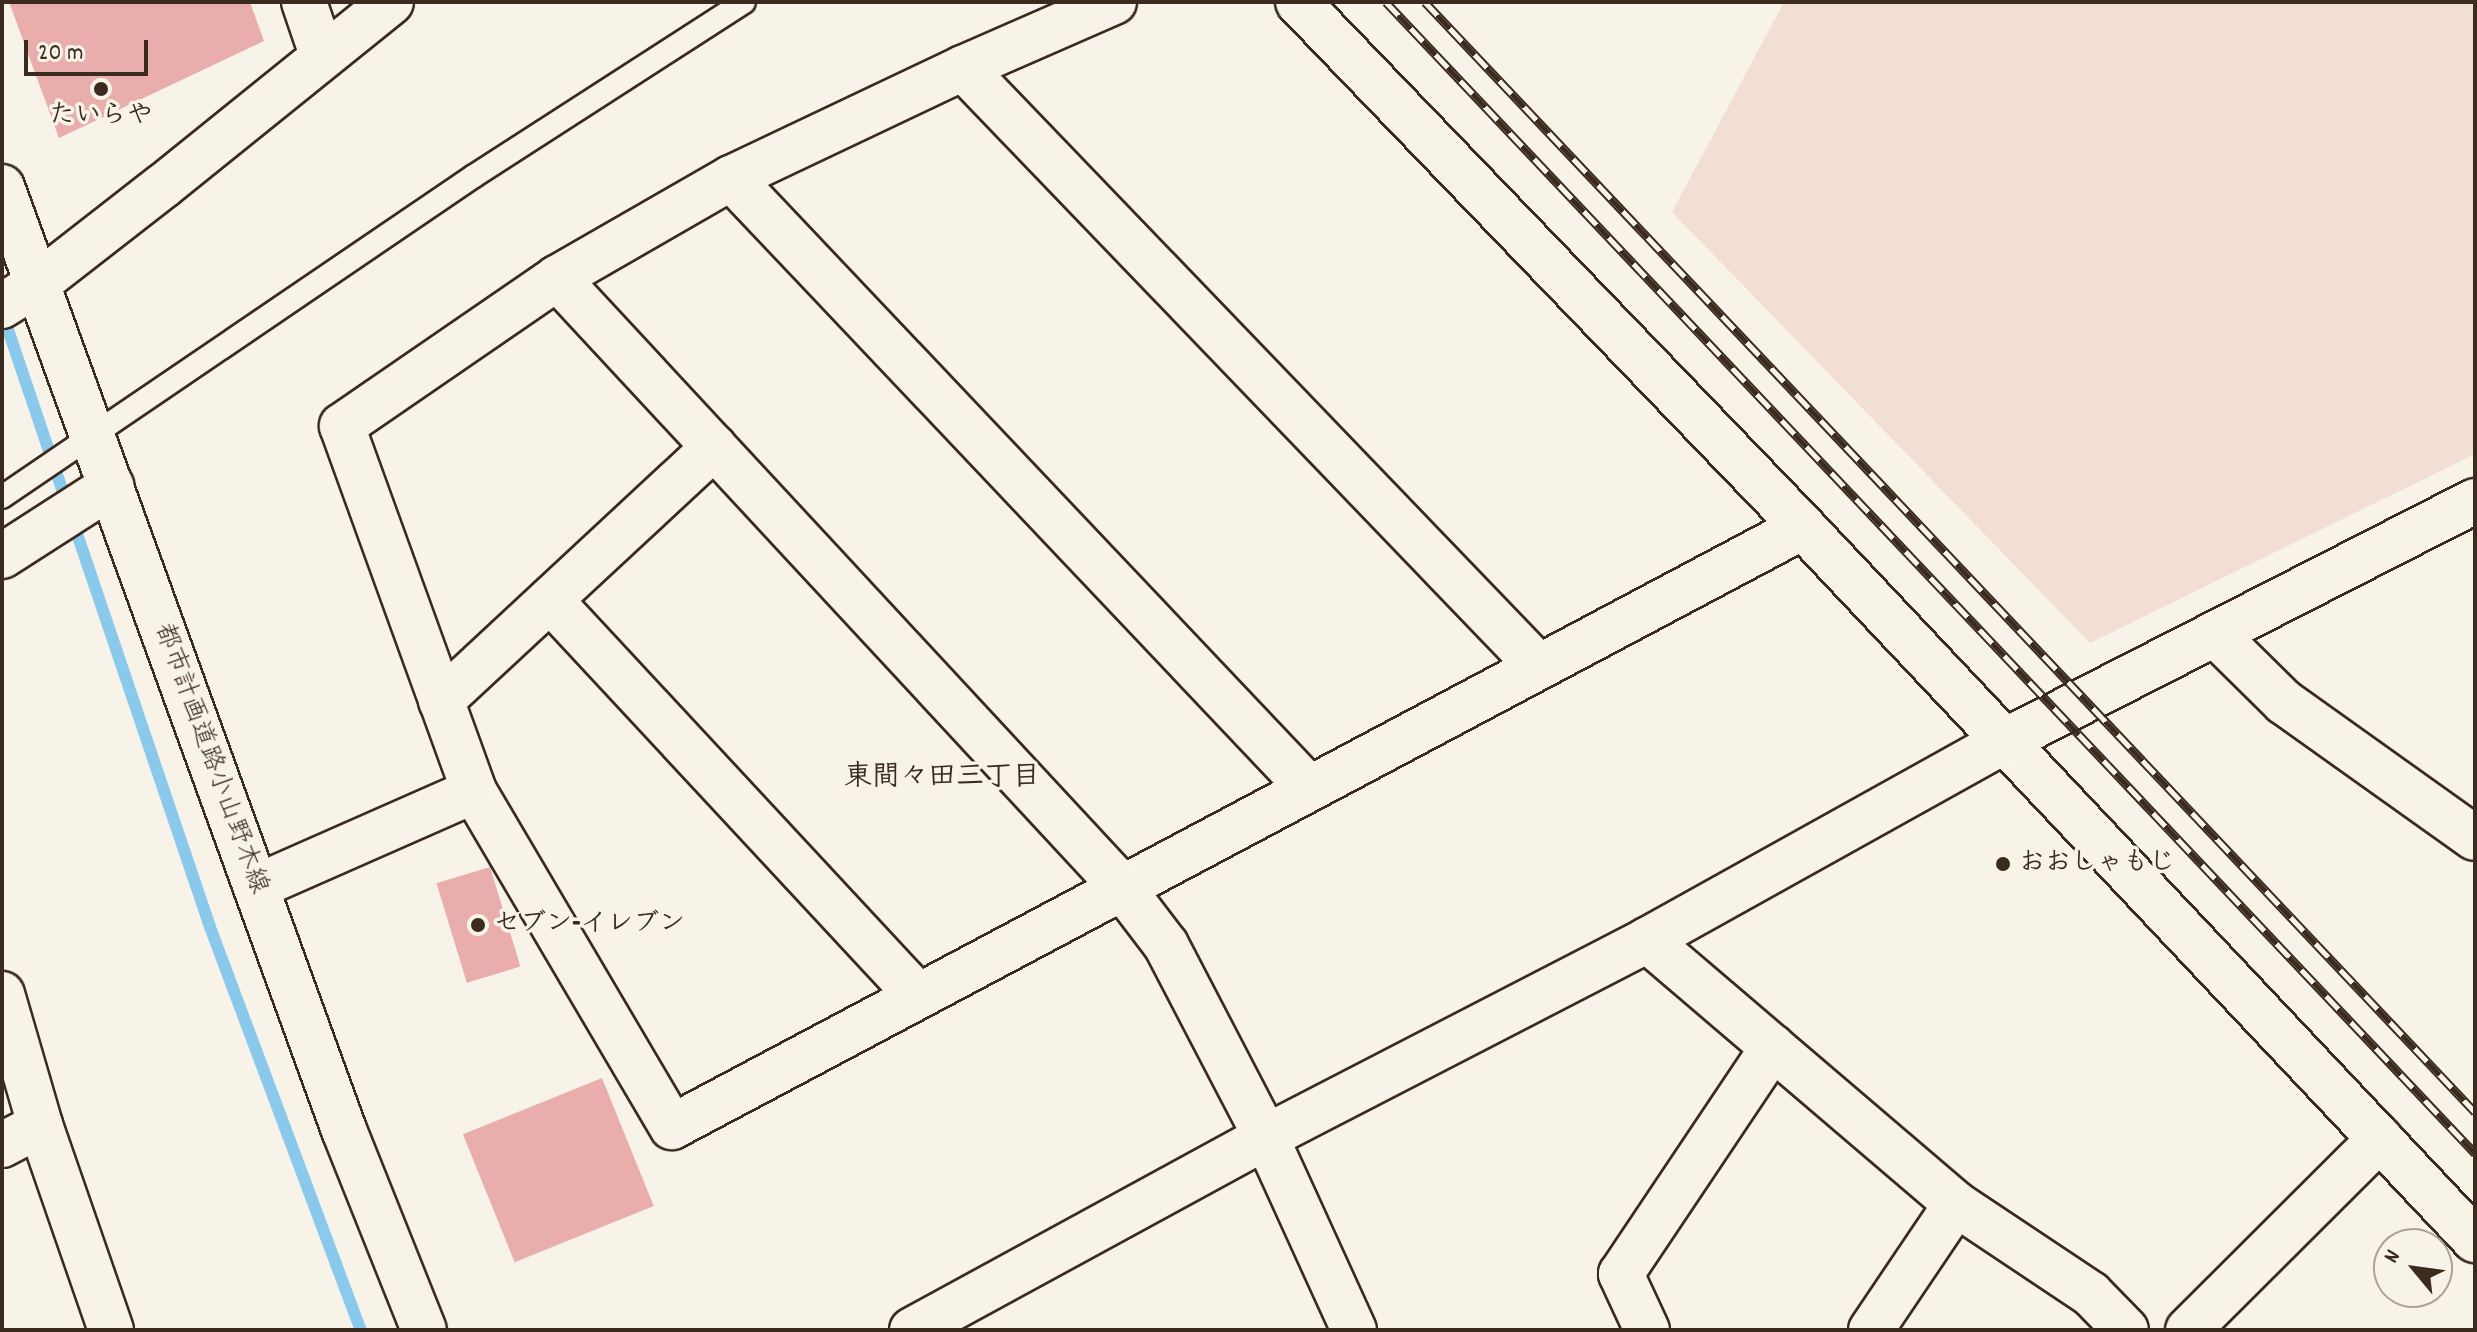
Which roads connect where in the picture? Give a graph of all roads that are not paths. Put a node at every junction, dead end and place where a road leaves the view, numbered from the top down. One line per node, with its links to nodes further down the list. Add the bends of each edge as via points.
1 (304, 2): 6 (street)
2 (391, 2): 6 (street)
3 (744, 2): 12 (lane, via 474,176)
4 (1114, 2): 7 (street)
5 (1298, 2): 17 (street)
6 (322, 55): 11 (street)
7 (963, 68): 8 (street); 21 (street)
8 (731, 178): 10 (street); 24 (street)
9 (2, 187): 11 (street, 都市計画道路小山野木線)
10 (557, 278): 13 (street); 22 (street, via 342,426)
11 (20, 295): 12 (street, 都市計画道路小山野木線)
12 (93, 434): 14 (street, 都市計画道路小山野木線); 15 (lane)
13 (714, 447): 19 (street); 27 (street)
14 (111, 486): 18 (street); 28 (street, 都市計画道路小山野木線)
15 (2, 497)
16 (2475, 501): 20 (street)
17 (1803, 527): 21 (street); 23 (street)
18 (2, 556)
19 (550, 600): 22 (street); 31 (street)
20 (2215, 634): 23 (street); 26 (street, via 2284,702)
21 (1538, 666): 24 (street)
22 (441, 701): 25 (street)
23 (2005, 741): 29 (street); 35 (street)
24 (1308, 787): 27 (street)
25 (474, 791): 28 (street); 31 (street, via 672,1127)
26 (2475, 838)
27 (1121, 886): 31 (street); 34 (street, via 1166,945)
28 (256, 887): 39 (street, 都市計画道路小山野木線)
29 (1647, 940): 32 (street); 34 (street)
30 (2, 994): 33 (street)
31 (917, 995)
32 (1773, 1047): 36 (street); 42 (street, via 1621,1274)
33 (21, 1135): 38 (street)
34 (1266, 1137): 40 (street); 41 (street)
35 (2380, 1139): 37 (street); 45 (street)
36 (1956, 1204): 43 (street); 44 (street, via 2091,1294)
37 (2475, 1240)
38 (111, 1330)
39 (424, 1330)
40 (912, 1330)
41 (1354, 1330)
42 (1647, 1330)
43 (1871, 1330)
44 (2126, 1330)
45 (2188, 1330)

